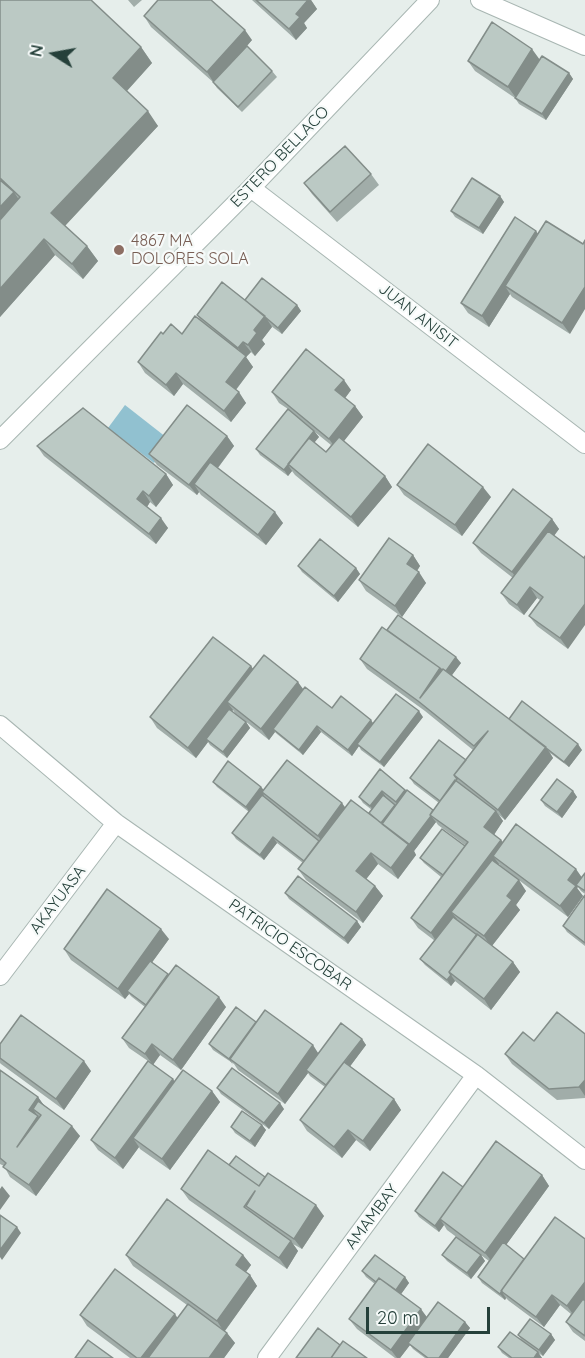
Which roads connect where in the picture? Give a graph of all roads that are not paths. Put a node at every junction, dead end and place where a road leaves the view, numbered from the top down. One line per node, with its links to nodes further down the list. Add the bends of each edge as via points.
1 (430, 0): 4 (street, ESTERO BELLACO)
2 (480, 0): 3 (street)
3 (585, 46)
4 (251, 188): 5 (street, ESTERO BELLACO); 6 (street, JUAN ANISIT)
5 (0, 440)
6 (585, 444)
7 (0, 725): 8 (street, PATRICIO ESCOBAR)
8 (116, 824): 9 (street, AKAYUASA); 10 (street, PATRICIO ESCOBAR)
9 (0, 976)
10 (476, 1075): 11 (street, PATRICIO ESCOBAR); 12 (street, AMAMBAY)
11 (585, 1160)
12 (267, 1358)

